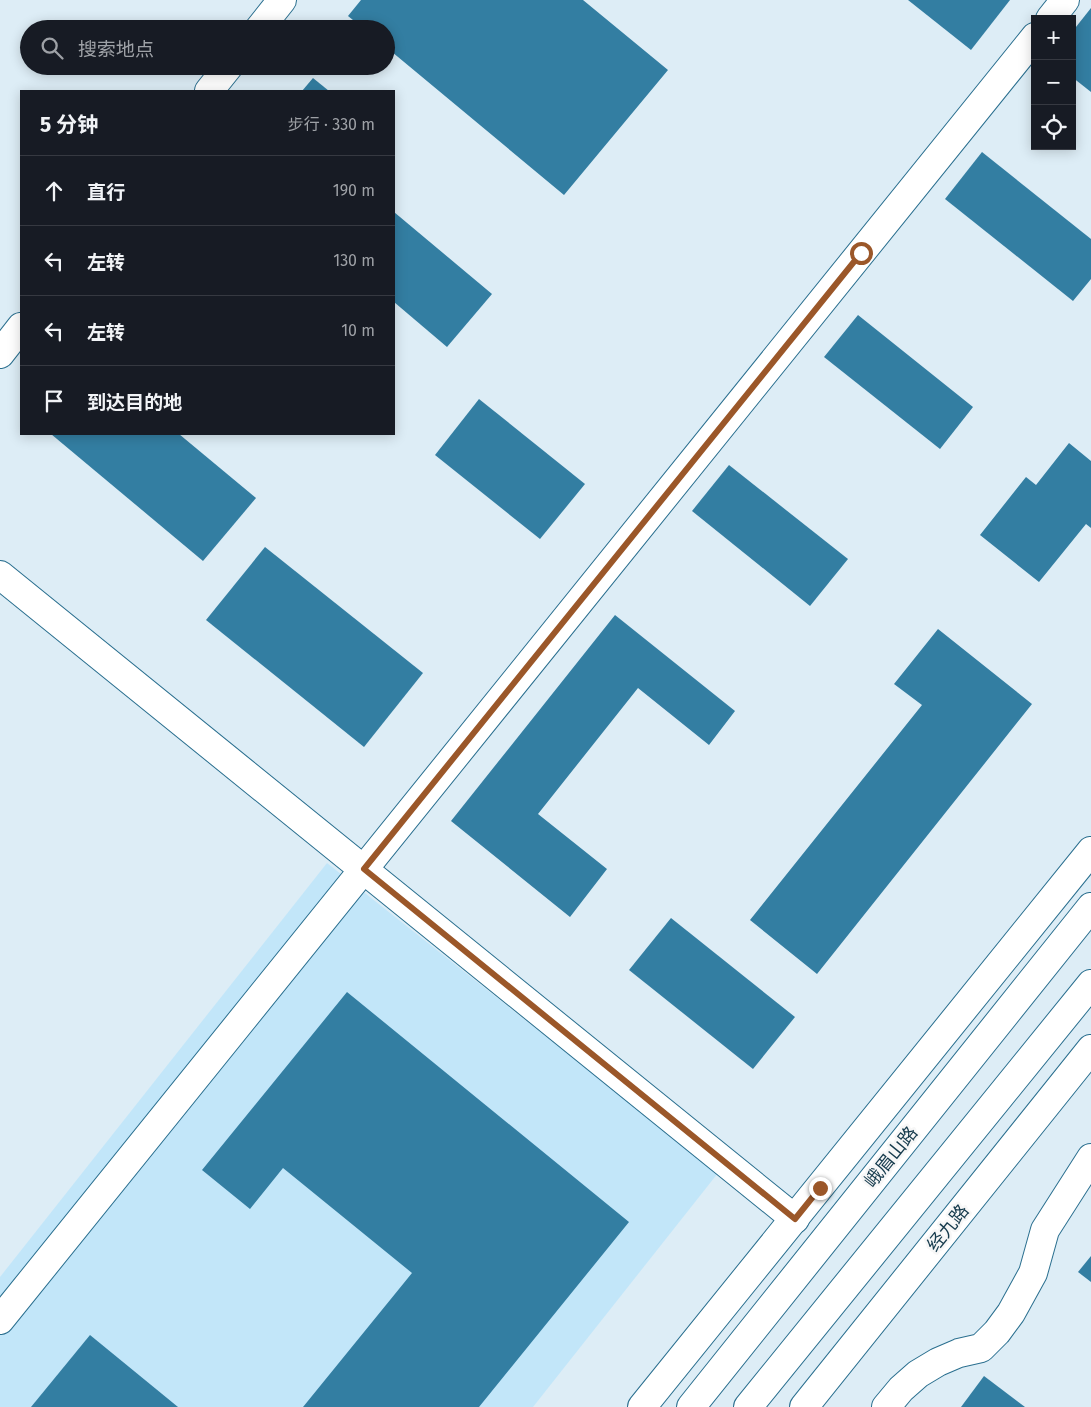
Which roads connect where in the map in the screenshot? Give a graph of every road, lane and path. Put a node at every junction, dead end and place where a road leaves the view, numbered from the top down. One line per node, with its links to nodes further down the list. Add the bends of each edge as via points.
1 (282, 0): 4 (street)
2 (1065, 0): 3 (street)
3 (1053, 15)
4 (266, 20)
5 (1031, 42): 12 (street)
6 (222, 75): 7 (street)
7 (210, 90)
8 (20, 328): 9 (street)
9 (0, 354)
10 (0, 575): 12 (street)
11 (1091, 851): 17 (street)
12 (364, 869): 17 (street); 18 (street)
13 (1091, 907): 20 (street, 峨眉山路)
14 (1091, 984): 21 (street)
15 (1091, 1049): 22 (street, 经九路)
16 (1091, 1158): 23 (street, via 1045,1230 1033,1273 997,1332 981,1348 959,1353 918,1374)
17 (795, 1219): 19 (street)
18 (0, 1320)
19 (642, 1407)
20 (691, 1407)
21 (748, 1407)
22 (804, 1407)
23 (886, 1407)

